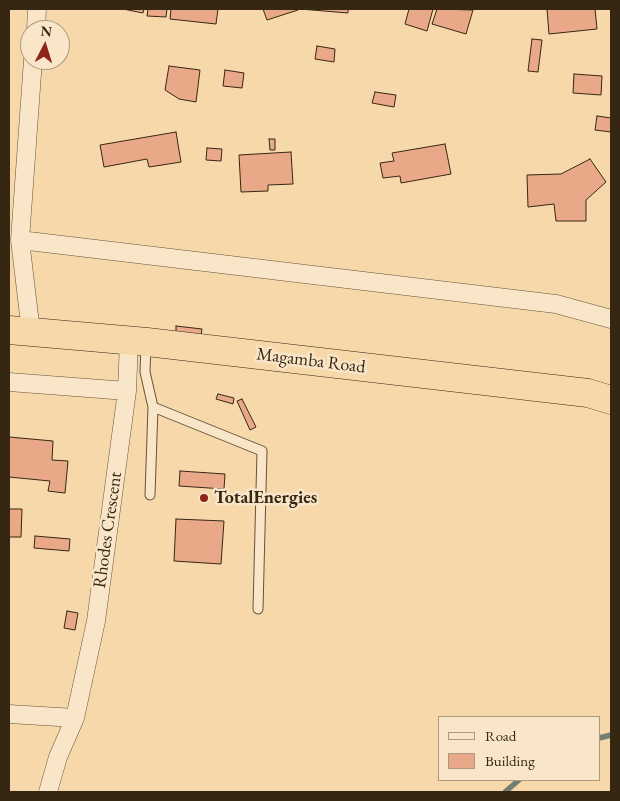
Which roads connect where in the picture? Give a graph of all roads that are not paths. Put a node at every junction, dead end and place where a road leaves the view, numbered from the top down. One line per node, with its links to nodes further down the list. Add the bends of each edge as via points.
1 (32, 70): 2 (street)
2 (20, 240): 3 (street, via 556,304); 4 (street)
3 (611, 319)
4 (20, 331): 5 (highway, Magamba Road)
5 (138, 342): 7 (street, Rhodes Crescent); 8 (highway, Magamba Road, via 588,393); 9 (lane)
6 (9, 382): 7 (street)
7 (127, 391): 13 (street, Rhodes Crescent, via 96,621)
8 (611, 400)
9 (153, 407): 10 (lane); 11 (lane, via 262,451)
10 (150, 495)
11 (258, 609)
12 (9, 714): 13 (street)
13 (75, 718): 14 (street, Rhodes Crescent, via 58,757)
14 (48, 792)

